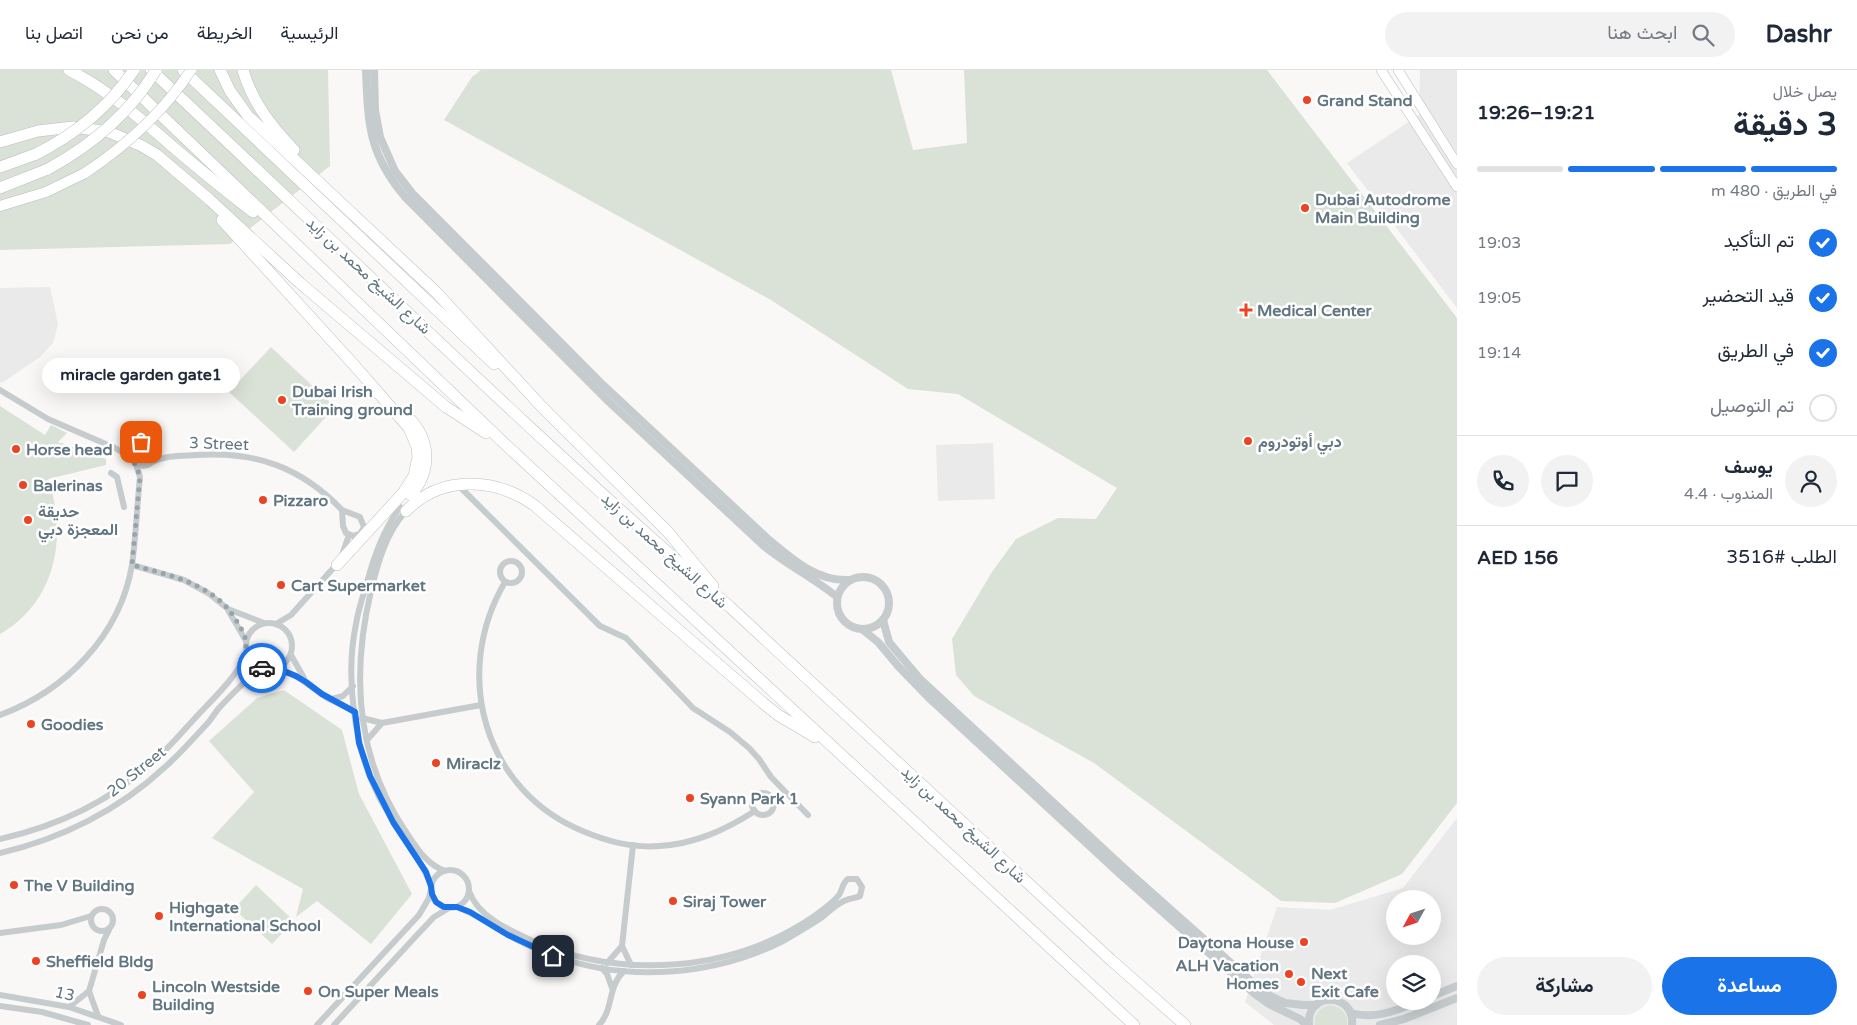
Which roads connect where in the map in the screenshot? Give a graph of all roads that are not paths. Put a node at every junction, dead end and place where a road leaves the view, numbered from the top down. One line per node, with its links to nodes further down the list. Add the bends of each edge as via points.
1 (68, 70): 25 (highway, via 121,102)
2 (114, 70): 25 (highway, شارع الشيخ محمد بن زايد)
3 (134, 70): 16 (highway, bridge, via 97,114 68,136 36,154)
4 (151, 70): 48 (highway, شارع الشيخ محمد بن زايد, via 528,426)
5 (156, 70): 17 (highway, bridge, via 139,95 112,124 82,149)
6 (183, 70): 28 (highway, via 468,341)
7 (191, 70): 23 (main road, bridge, via 169,101 122,148 85,173 46,192)
8 (220, 70): 24 (highway, via 248,116)
9 (243, 70): 24 (highway, via 254,100 269,122)
10 (366, 70): 47 (street, via 372,140 383,167 406,198 630,422 764,546)
11 (374, 70): 45 (street, via 376,110 383,146 395,171 424,206 603,385 768,538 810,570 835,580)
12 (1382, 70): 18 (main road)
13 (1398, 70): 15 (main road)
14 (0, 142): 20 (highway, via 55,128 100,130 142,146)
15 (1457, 164)
16 (0, 167)
17 (48, 169): 19 (highway); 22 (highway)
18 (1454, 176): 21 (main road)
19 (0, 180)
20 (186, 180): 26 (highway); 29 (highway, via 300,283 446,407)
21 (1457, 187)
22 (0, 188)
23 (0, 206)
24 (371, 231): 28 (highway, via 445,302)
25 (303, 253): 29 (highway, شارع الشيخ محمد بن زايد)
26 (354, 365): 40 (highway, via 410,418 423,438 425,469); 43 (highway, via 409,428 417,446 417,462 414,476 406,489)
27 (0, 390): 31 (street, via 48,419)
28 (542, 406): 48 (highway, via 676,540)
29 (506, 445): 68 (highway, شارع الشيخ محمد بن زايد)
30 (134, 446): 31 (street); 32 (street, via 147,442); 34 (street, via 131,452)
31 (115, 448): 34 (street)
32 (155, 451): 33 (street, 3 Street); 35 (street)
33 (169, 456): 35 (street, 3 Street); 41 (street, 3 Street, via 213,454 258,459 303,478)
34 (134, 461): 35 (street, via 143,466); 37 (street)
35 (151, 463): 37 (street)
36 (111, 473): 39 (street, via 117,477 122,507)
37 (140, 477): 39 (street)
38 (458, 485): 40 (highway, via 430,493); 68 (highway, via 493,486 524,499 770,709); 70 (street, via 600,626 626,638 693,708 749,748 771,777)
39 (137, 505): 44 (street)
40 (403, 509): 60 (street, via 392,519 378,544 359,610 352,656); 65 (street, via 380,555 362,631 359,684)
41 (342, 510): 42 (street, via 344,529); 42 (street, 3 Street, via 357,515 364,524 360,534)
42 (349, 535): 43 (street, 3 Street)
43 (337, 564): 52 (street, 3 Street, via 291,615)
44 (132, 565): 49 (street, via 184,580); 64 (street, via 118,608 103,636 87,656 45,694)
45 (850, 580): 47 (street, via 843,585); 50 (street, via 869,578 883,586 889,607)
46 (505, 582): 62 (street, via 488,615 482,637 478,680)
47 (837, 597): 53 (street, via 836,605 842,620)
48 (730, 608): 107 (highway, شارع الشيخ محمد بن زايد)
49 (228, 609): 51 (street); 54 (street)
50 (883, 620): 53 (street); 95 (street, via 888,642 920,679 1209,944 1272,997 1291,1004)
51 (264, 623): 52 (street); 54 (street, via 256,627)
52 (276, 624): 56 (street, via 292,640)
53 (862, 630): 108 (street, via 878,642 928,697 1205,951 1262,1000)
54 (246, 641): 55 (street)
55 (247, 654): 57 (street, via 252,663); 71 (street, 20 Street, via 227,684 137,776 72,816)
56 (291, 655): 58 (street, via 287,662); 59 (street)
57 (261, 668): 58 (street); 73 (street, 20 Street, via 240,686 166,766 123,801 49,839)
58 (272, 670): 59 (street, via 284,671)
59 (306, 682): 61 (street)
60 (353, 686): 61 (street, via 343,696); 63 (street)
61 (330, 700): 63 (street)
62 (481, 705): 66 (street); 72 (street, via 490,736 504,764 523,789 546,810 573,827 602,839)
63 (355, 712): 75 (street, via 361,750 375,788 422,865)
64 (0, 716)
65 (362, 718): 66 (street); 67 (street)
66 (382, 723): 67 (street)
67 (367, 740): 74 (street, via 372,762 400,822 424,857)
68 (835, 749): 106 (highway, شارع الشيخ محمد بن زايد)
69 (755, 811): 72 (street, via 709,836 659,846)
70 (808, 815)
71 (0, 839)
72 (633, 845): 84 (street)
73 (0, 853)
74 (446, 871): 75 (street, via 436,877); 76 (street, via 463,876)
75 (431, 888): 78 (street, via 436,902); 103 (street, via 419,915)
76 (469, 891): 77 (street, via 465,901); 85 (street, via 483,913 524,937 565,953)
77 (457, 907): 78 (street); 87 (street, via 530,946)
78 (449, 908): 104 (street, via 434,917)
79 (91, 916): 80 (street, via 91,924); 81 (street, via 98,909 109,910 114,922); 82 (street, via 61,925)
80 (96, 930): 81 (street); 83 (street)
81 (109, 930): 83 (street)
82 (0, 933)
83 (103, 946): 91 (street)
84 (622, 946): 85 (street); 86 (street)
85 (607, 962): 86 (street)
86 (631, 965): 88 (street, via 681,964 740,952 784,934 813,916 838,897 848,879 857,879 862,887 860,896 841,902 808,927 750,955 688,970)
87 (602, 968): 88 (street); 90 (street)
88 (624, 971): 90 (street)
89 (1457, 986): 92 (street)
90 (612, 988): 105 (street, via 606,1016)
91 (89, 991): 97 (street); 100 (street)
92 (1441, 992)
93 (0, 994): 97 (street, 13)
94 (1457, 998): 110 (street)
95 (1316, 1005): 99 (street, via 1326,1000 1337,1000); 108 (street, via 1310,1013)
96 (0, 1006): 101 (street, 13, via 42,1012)
97 (69, 1007): 100 (street, 13)
98 (1394, 1010): 99 (street, via 1368,1016)
99 (1351, 1013): 109 (street)
100 (98, 1016): 102 (street, 13)
101 (88, 1025)
102 (122, 1025)
103 (317, 1025)
104 (334, 1025)
105 (599, 1025)
106 (1134, 1025)
107 (1185, 1025)
108 (1308, 1025)
109 (1352, 1025)
110 (1380, 1025)

